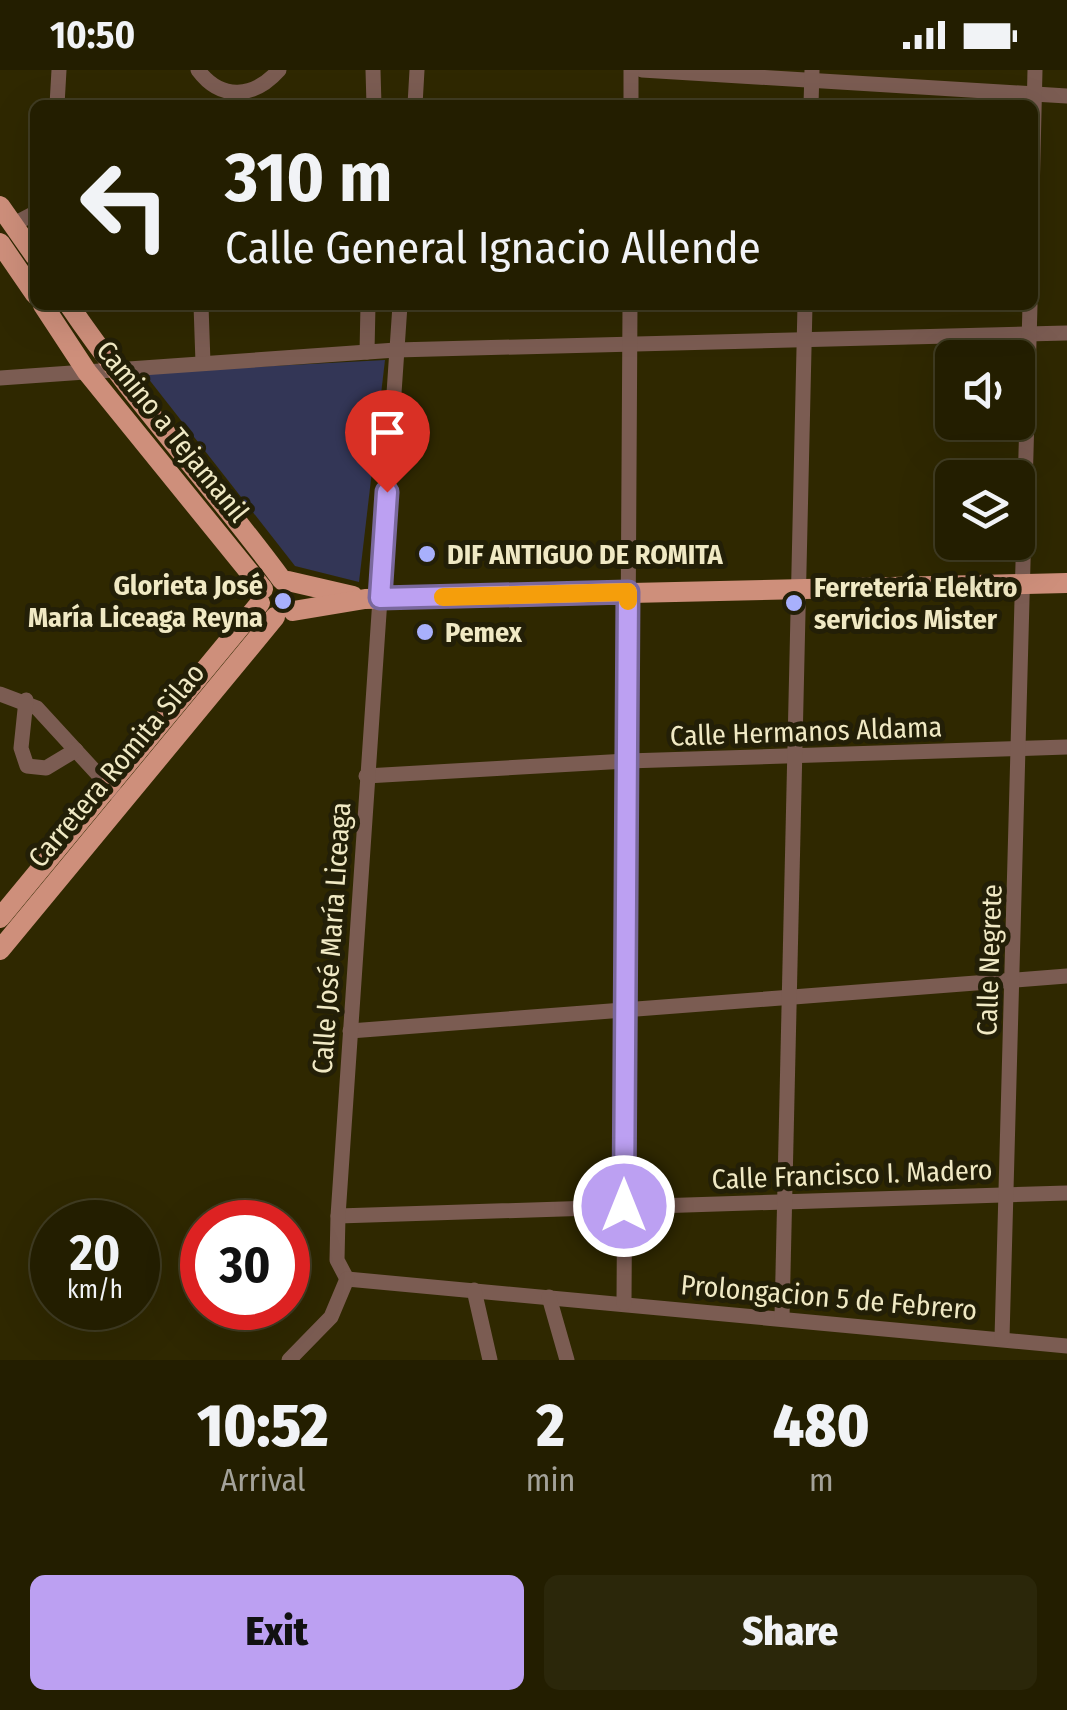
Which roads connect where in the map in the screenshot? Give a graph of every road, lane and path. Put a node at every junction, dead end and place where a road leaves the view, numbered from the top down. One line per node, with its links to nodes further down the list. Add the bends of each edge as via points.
1 (59, 70): 12 (street)
2 (198, 70): 3 (street, via 220,91 237,94)
3 (279, 70)
4 (373, 70): 13 (street)
5 (417, 70): 14 (street)
6 (631, 70): 15 (street)
7 (642, 70): 9 (street)
8 (1035, 70): 10 (street)
9 (812, 74): 10 (street); 16 (street)
10 (1035, 94): 11 (street); 17 (street)
11 (1067, 96)
12 (57, 100)
13 (374, 100)
14 (414, 100)
15 (631, 100)
16 (812, 100)
17 (1035, 100)
18 (0, 206): 20 (main road)
19 (30, 216): 20 (street)
20 (14, 224): 22 (main road)
21 (0, 243): 23 (main road)
22 (30, 248)
23 (30, 287)
24 (45, 310): 40 (main road, Camino a Tejamanil)
25 (75, 310): 39 (main road, Camino a Tejamanil)
26 (201, 310): 38 (street)
27 (368, 310): 37 (street)
28 (400, 310): 36 (street, Calle José María Liceaga)
29 (630, 310): 35 (street)
30 (804, 310): 34 (street)
31 (1030, 310): 33 (street, Calle Negrete)
32 (1067, 333): 33 (street)
33 (1029, 334): 34 (street); 44 (street, Calle Negrete)
34 (803, 341): 35 (street); 45 (street)
35 (630, 345): 36 (street); 46 (street)
36 (396, 350): 37 (street); 47 (street, Calle José María Liceaga)
37 (367, 352): 38 (street)
38 (203, 364): 39 (street)
39 (112, 370): 40 (street); 42 (main road, Camino a Tejamanil)
40 (88, 372): 41 (street); 48 (main road, Camino a Tejamanil)
41 (0, 378)
42 (285, 580): 47 (main road); 48 (main road); 48 (main road, via 297,592)
43 (1067, 582): 44 (main road)
44 (1023, 584): 45 (main road); 52 (street, Calle Negrete)
45 (800, 589): 46 (main road); 54 (street)
46 (628, 592): 47 (main road); 55 (street)
47 (373, 598): 48 (main road); 56 (street, Calle José María Liceaga)
48 (273, 605): 57 (main road, Carretera Romita Silao)
49 (0, 694): 50 (street)
50 (26, 700): 53 (street); 53 (street, via 20,748 27,766 46,768)
51 (1067, 747): 52 (street, Calle Hermanos Aldama)
52 (1020, 749): 54 (street, Calle Hermanos Aldama); 61 (street, Calle Negrete)
53 (76, 750): 57 (street)
54 (798, 757): 55 (street, Calle Hermanos Aldama); 62 (street)
55 (628, 761): 56 (street, Calle Hermanos Aldama); 63 (street)
56 (366, 776): 64 (street, Calle José María Liceaga)
57 (115, 792): 58 (main road, Carretera Romita Silao); 59 (main road, Carretera Romita Silao)
58 (0, 918)
59 (0, 950)
60 (1067, 976): 61 (street)
61 (1014, 980): 62 (street); 66 (street, Calle Negrete)
62 (792, 995): 63 (street); 67 (street)
63 (626, 1007): 64 (street); 68 (street)
64 (350, 1031): 69 (street, Calle José María Liceaga)
65 (1067, 1192): 66 (street, Calle Francisco I. Madero)
66 (1005, 1194): 67 (street, Calle Francisco I. Madero); 75 (street, Calle Negrete)
67 (787, 1201): 68 (street, Calle Francisco I. Madero); 74 (street)
68 (624, 1206): 69 (street, Calle Francisco I. Madero); 73 (street)
69 (338, 1216): 70 (street, Calle José María Liceaga, via 337,1260)
70 (347, 1279): 71 (street, Prolongacion 5 de Febrero); 77 (street, via 332,1317)
71 (474, 1290): 72 (street, Prolongacion 5 de Febrero); 78 (street)
72 (549, 1298): 73 (street, Prolongacion 5 de Febrero); 79 (street)
73 (624, 1304): 74 (street, Prolongacion 5 de Febrero)
74 (782, 1317): 75 (street, Prolongacion 5 de Febrero)
75 (1002, 1338): 76 (street, Prolongacion 5 de Febrero)
76 (1067, 1346)
77 (289, 1360)
78 (490, 1360)
79 (567, 1360)

